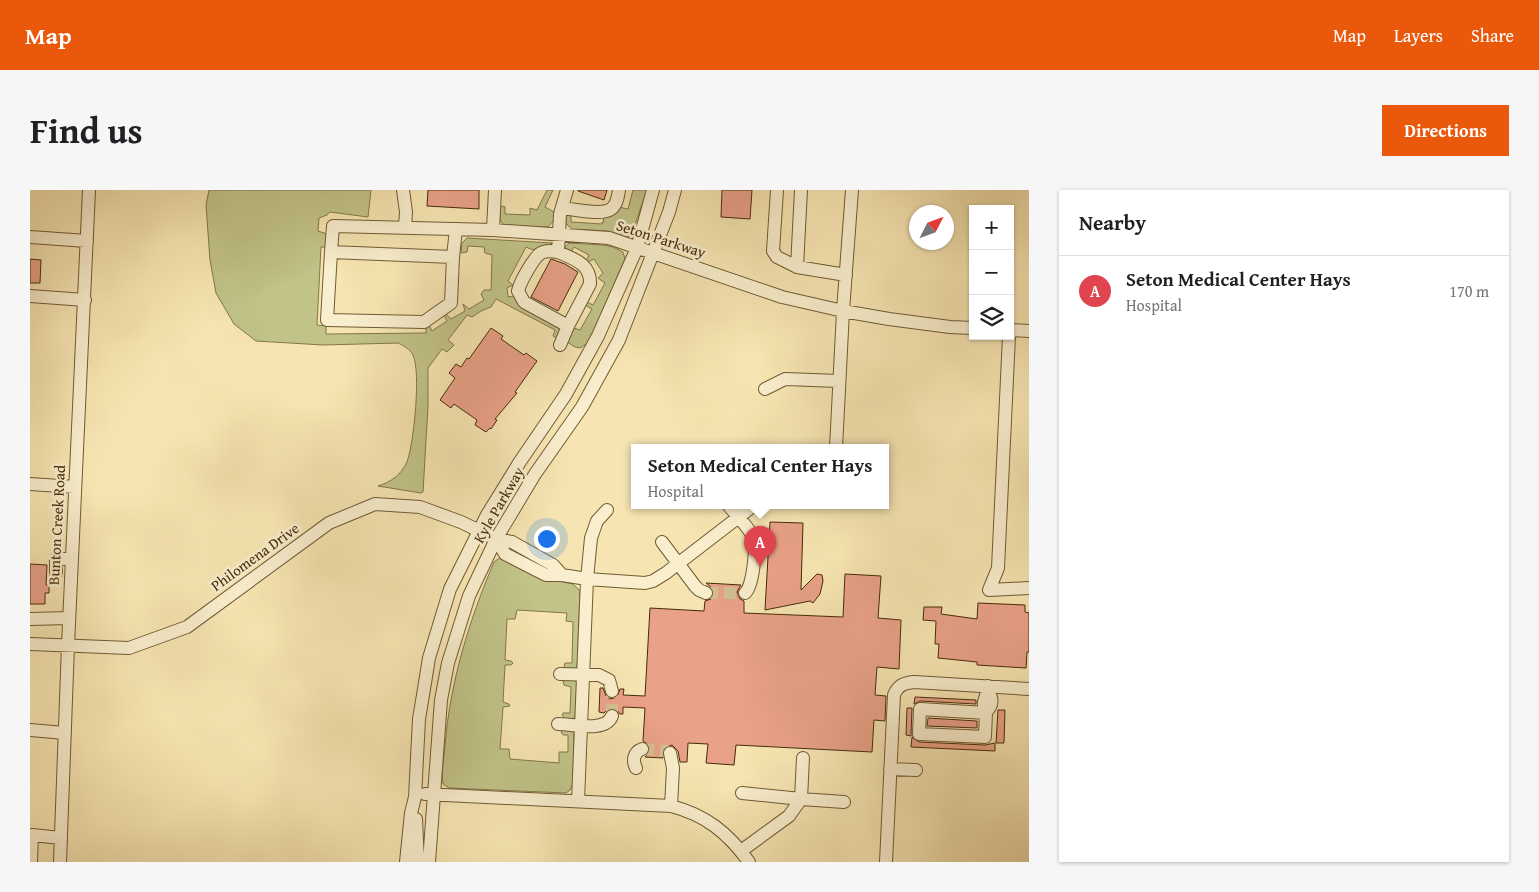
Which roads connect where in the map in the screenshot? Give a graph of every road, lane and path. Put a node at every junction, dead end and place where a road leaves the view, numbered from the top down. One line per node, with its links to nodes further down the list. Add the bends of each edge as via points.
1 (89, 190): 17 (street, Bunton Creek Road)
2 (495, 190): 14 (street)
3 (567, 190): 11 (street)
4 (620, 190): 11 (street, via 611,209 601,212)
5 (653, 190): 18 (street, Kyle Parkway)
6 (675, 190): 21 (street, Kyle Parkway)
7 (777, 190): 23 (street, via 773,251)
8 (801, 190): 23 (street)
9 (852, 190): 24 (street)
10 (407, 193): 12 (street)
11 (562, 208): 15 (street)
12 (405, 228): 13 (street, Seton Parkway); 20 (street, Seton Parkway, via 333,226)
13 (456, 229): 14 (street, Seton Parkway); 22 (street)
14 (493, 230): 15 (street, Seton Parkway)
15 (559, 235): 18 (street, Seton Parkway, via 609,238); 19 (street)
16 (30, 237): 17 (street)
17 (87, 241): 26 (street, Bunton Creek Road)
18 (637, 248): 21 (street, Seton Parkway); 43 (street, Kyle Parkway, via 598,336 566,394)
19 (553, 251): 28 (street, via 582,263 590,276 590,284); 28 (street, via 537,256 518,291 524,302)
20 (331, 252): 22 (street); 22 (street, via 327,320 424,322 452,303)
21 (653, 253): 27 (street, Seton Parkway, via 782,297); 44 (street, Kyle Parkway, via 619,340 601,374)
22 (453, 257)
23 (797, 267): 24 (street)
24 (846, 275): 27 (street)
25 (30, 296): 26 (street)
26 (85, 300): 38 (street, Bunton Creek Road)
27 (843, 311): 29 (street, Seton Parkway); 34 (street)
28 (569, 324): 33 (street)
29 (969, 328)
30 (1014, 330): 31 (street)
31 (1029, 331)
32 (1009, 340): 50 (street, via 998,568 989,590)
33 (560, 345)
34 (839, 381): 35 (street, via 785,379); 36 (street)
35 (766, 389)
36 (836, 444)
37 (30, 484): 38 (street)
38 (75, 487): 46 (street, Bunton Creek Road)
39 (730, 509): 42 (street)
40 (749, 509): 42 (street)
41 (607, 510): 49 (street, via 592,530)
42 (738, 518): 47 (street); 52 (street, via 754,543 751,583)
43 (479, 530): 44 (street, Philomena Drive); 56 (street, Philomena Drive, via 420,507 375,504 329,523 187,627 129,648); 76 (street, Kyle Parkway, via 450,589 429,658 419,719)
44 (496, 539): 49 (street, via 505,554 546,575); 75 (street, Kyle Parkway, via 469,596 448,663 441,700)
45 (662, 542): 47 (street)
46 (72, 559): 48 (street, via 56,559); 54 (street, Bunton Creek Road)
47 (678, 564): 49 (street, via 653,581 636,583); 51 (street)
48 (56, 572)
49 (587, 579): 58 (street)
50 (1029, 588)
51 (706, 593)
52 (745, 593)
53 (30, 618): 54 (street)
54 (69, 618): 56 (street, Bunton Creek Road)
55 (30, 644): 56 (street, Philomena Drive)
56 (68, 645): 67 (street, Bunton Creek Road)
57 (560, 674): 58 (street)
58 (583, 675): 61 (street, via 605,677 611,683); 65 (street)
59 (1029, 688): 60 (street)
60 (988, 689): 62 (street, via 983,706); 72 (street, via 914,682 900,685 894,695)
61 (612, 692)
62 (986, 712): 62 (street, via 985,737 919,734 920,709)
63 (612, 716): 65 (street, via 602,726)
64 (558, 724): 65 (street)
65 (581, 725): 78 (street)
66 (30, 730): 67 (street)
67 (65, 733): 82 (street, Bunton Creek Road)
68 (642, 749): 71 (street, via 634,757)
69 (670, 753): 80 (street, via 673,759)
70 (803, 758): 77 (street)
71 (636, 768)
72 (890, 769): 73 (street); 90 (street)
73 (916, 770)
74 (742, 793): 77 (street)
75 (434, 794): 76 (street); 78 (street); 88 (street, Kyle Parkway)
76 (415, 795): 86 (street, Kyle Parkway); 87 (street, Kyle Parkway)
77 (801, 799): 79 (street); 83 (street, via 788,816)
78 (578, 801): 80 (street)
79 (844, 802)
80 (671, 806): 83 (street, via 706,820)
81 (31, 834): 82 (street); 84 (street)
82 (61, 838): 85 (street, Bunton Creek Road)
83 (742, 851): 89 (street)
84 (31, 862)
85 (60, 862)
86 (406, 862)
87 (418, 862)
88 (429, 862)
89 (749, 862)
90 (886, 862)

